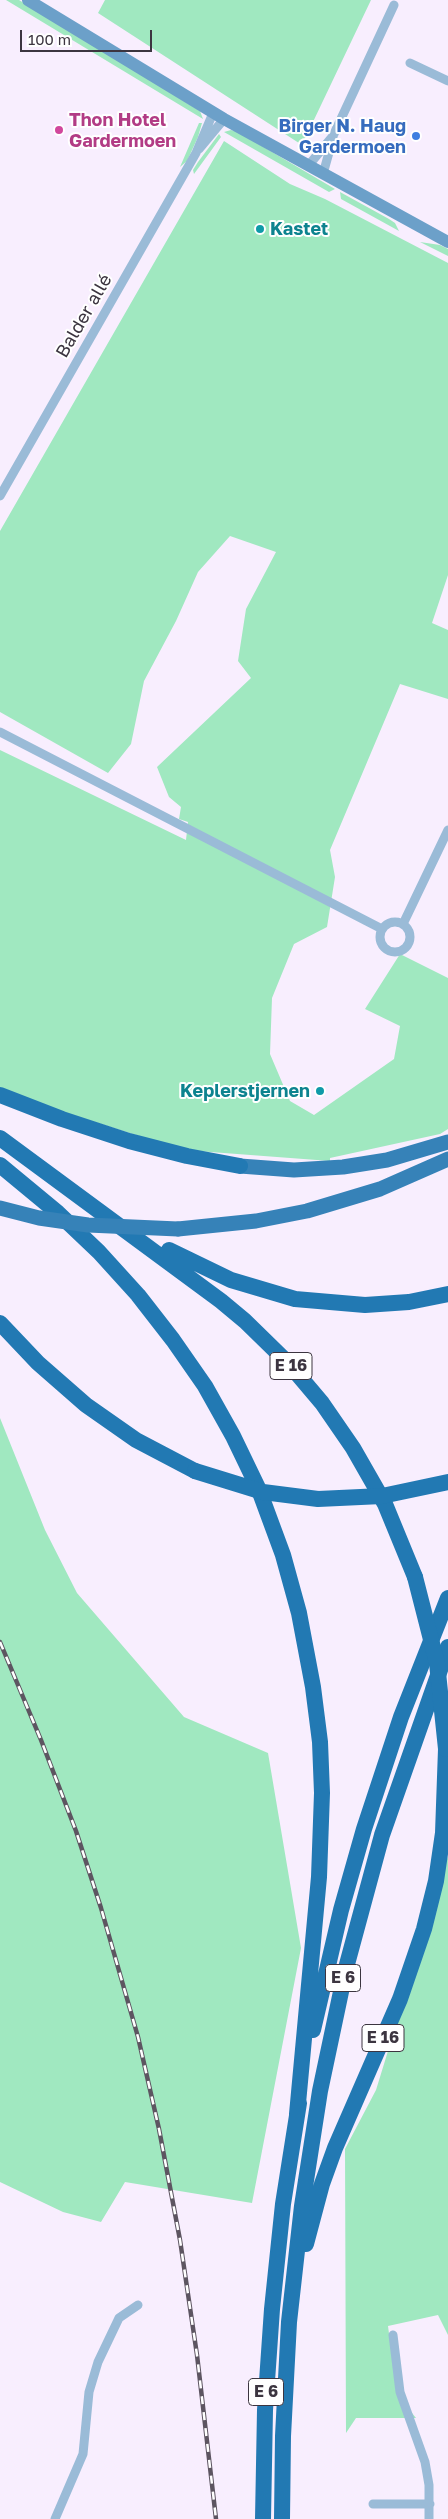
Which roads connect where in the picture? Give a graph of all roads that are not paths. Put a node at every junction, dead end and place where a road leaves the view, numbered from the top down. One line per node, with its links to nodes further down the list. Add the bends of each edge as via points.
1 (28, 0): 5 (main road)
2 (396, 2): 6 (street)
3 (410, 63): 4 (street)
4 (448, 81)
5 (219, 116): 7 (main road); 10 (street, Balder allé)
6 (333, 136): 7 (street); 8 (street)
7 (308, 166): 8 (main road)
8 (322, 174): 9 (main road)
9 (448, 242)
10 (0, 496)
11 (0, 732): 14 (street)
12 (448, 830): 13 (street)
13 (403, 924): 14 (street, via 389,922); 14 (street, via 410,932 410,942 399,952 384,947 380,939)
14 (382, 929)
15 (0, 1095): 20 (highway, via 129,1141)
16 (0, 1138): 22 (highway, E 16)
17 (448, 1142): 20 (highway, via 387,1160 343,1167 294,1170)
18 (448, 1159): 21 (highway, bridge, via 380,1189 307,1211 248,1222 178,1229 134,1229 39,1218)
19 (0, 1165): 28 (highway, via 99,1252 174,1340 233,1436 259,1490 284,1555 313,1687 322,1794 319,1885)
20 (240, 1166)
21 (0, 1208)
22 (100, 1211): 23 (highway, E 16, via 127,1223 181,1258 208,1271 274,1294 319,1302 365,1305 409,1302); 30 (highway, E 16, bridge, via 239,1316 308,1385 354,1448 393,1522 415,1577 437,1663 446,1749 443,1833 436,1881 424,1929 400,1999 344,2125 322,2184)
23 (448, 1294)
24 (0, 1323): 25 (highway, bridge, via 38,1363 103,1418 149,1448 195,1471 264,1492 318,1499 382,1496)
25 (448, 1482)
26 (448, 1598): 28 (highway, E 6, via 401,1717 352,1872 317,2007)
27 (448, 1647): 30 (highway, E 6, via 382,1834 346,1968 312,2136)
28 (297, 2114): 35 (highway, E 6, via 272,2309 265,2410)
29 (138, 2305): 34 (street, via 119,2318 98,2362 90,2392 83,2454)
30 (290, 2322): 36 (highway, E 6, via 284,2399)
31 (393, 2335): 33 (street, via 400,2392 425,2462)
32 (374, 2504): 33 (street)
33 (430, 2504): 37 (street)
34 (55, 2519)
35 (263, 2519)
36 (282, 2519)
37 (429, 2519)

